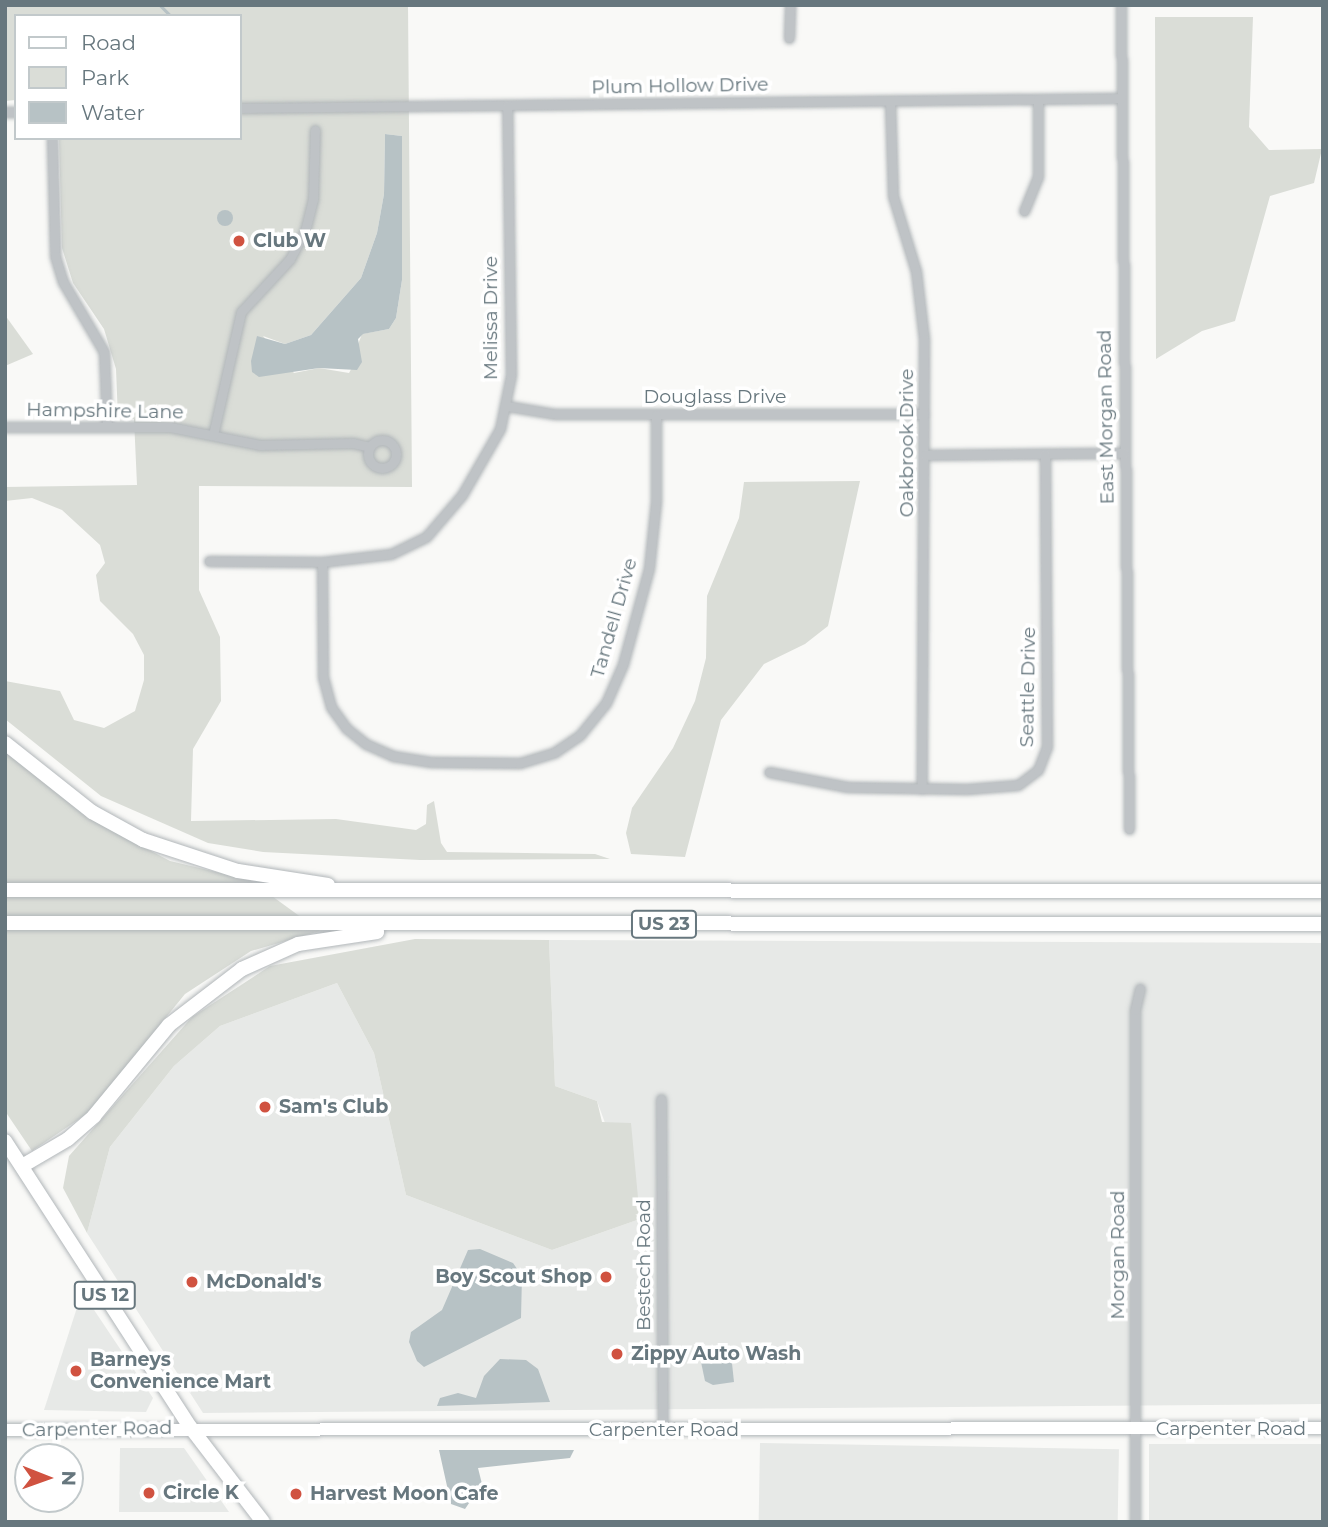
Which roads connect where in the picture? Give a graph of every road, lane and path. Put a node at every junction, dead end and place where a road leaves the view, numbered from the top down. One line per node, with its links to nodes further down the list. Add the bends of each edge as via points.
1 (790, 5): 3 (street)
2 (1121, 5): 5 (street, East Morgan Road)
3 (789, 38)
4 (1038, 99): 5 (street, Plum Hollow Drive); 6 (street, Plum Hollow Drive); 11 (street, via 1038,177)
5 (1121, 99): 19 (street, East Morgan Road)
6 (890, 101): 7 (street, Plum Hollow Drive); 13 (street, Oakbrook Drive, via 893,196 922,300)
7 (507, 105): 8 (street, Plum Hollow Drive); 12 (street, Melissa Drive, via 511,375)
8 (242, 108)
9 (315, 130): 17 (street, via 313,200 305,230 290,259 242,312)
10 (52, 140): 16 (street, via 55,256 63,282 104,352)
11 (1024, 211)
12 (507, 406): 14 (street, Douglass Drive, via 555,414); 23 (street, Melissa Drive, via 500,429 462,495 426,537 391,554)
13 (925, 414): 14 (street, Douglass Drive); 21 (street, Oakbrook Drive)
14 (656, 415): 23 (street, Tandell Drive, via 656,500 649,568 623,664 606,703 580,735 555,752 520,763 432,762 393,756 366,744 346,728 331,707 323,677)
15 (5, 427): 16 (street, Hampshire Lane)
16 (107, 427): 17 (street, Hampshire Lane, via 170,427)
17 (213, 435): 18 (street, Hampshire Lane, via 260,445 353,443)
18 (370, 447)
19 (1124, 453): 20 (street); 27 (street, East Morgan Road)
20 (1045, 454): 21 (street); 26 (street, Seattle Drive, via 1044,758 1038,770 1018,785)
21 (925, 455): 26 (street, Oakbrook Drive)
22 (209, 561): 23 (street, Melissa Drive)
23 (321, 562)
24 (5, 743): 30 (highway, via 92,811 144,840 239,872)
25 (769, 772): 26 (street, Seattle Drive, via 814,783)
26 (922, 789)
27 (1129, 829)
28 (5, 890): 30 (highway, US 23)
29 (1323, 891): 30 (highway, US 23)
30 (371, 892)
31 (5, 923): 32 (highway, US 23)
32 (465, 924): 33 (highway, US 23); 37 (highway, via 325,938 269,955 242,969 169,1025 94,1116 68,1139)
33 (1323, 924)
34 (1140, 989): 40 (street, Morgan Road, via 1135,1010)
35 (661, 1099): 42 (street, Bestech Road)
36 (5, 1141): 37 (highway, US 12)
37 (22, 1166): 38 (highway, US 12)
38 (191, 1428): 41 (main road, Carpenter Road); 42 (main road, Carpenter Road); 43 (highway, US 12)
39 (1323, 1428): 40 (main road, Carpenter Road)
40 (1137, 1429): 42 (main road, Carpenter Road); 44 (street, Morgan Road)
41 (5, 1430)
42 (663, 1430)
43 (263, 1522)
44 (1135, 1522)

